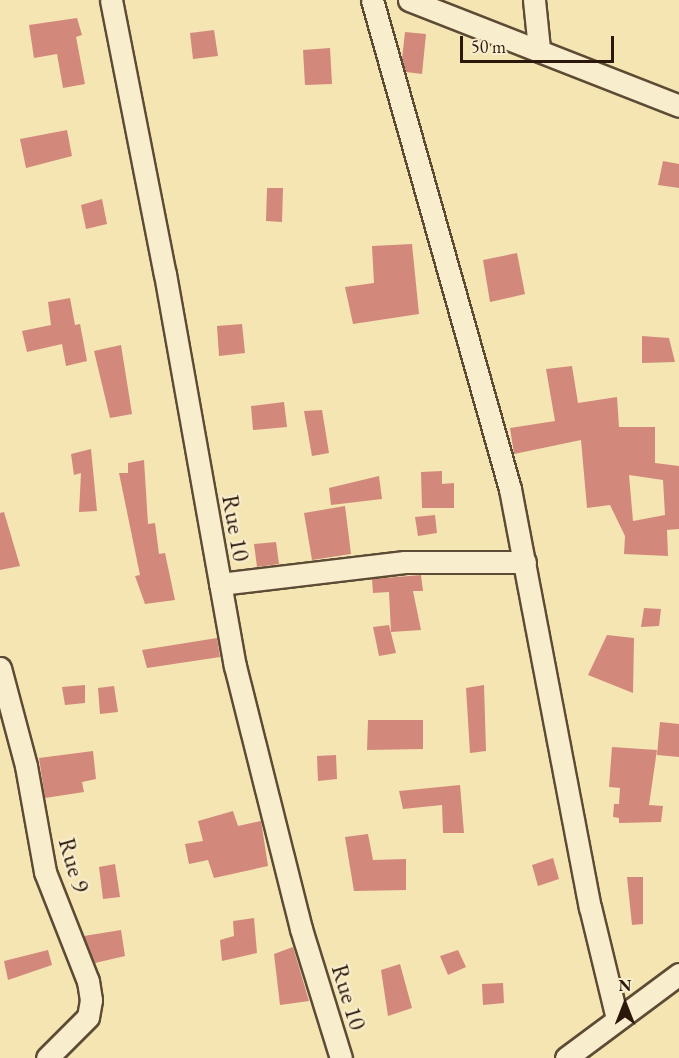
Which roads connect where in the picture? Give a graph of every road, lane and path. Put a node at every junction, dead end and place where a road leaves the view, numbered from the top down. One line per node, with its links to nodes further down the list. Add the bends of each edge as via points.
1 (111, 0): 8 (street, Rue 10)
2 (372, 0): 7 (street, via 487,402)
3 (409, 0): 5 (street)
4 (534, 0): 5 (street)
5 (539, 48): 6 (street)
6 (679, 106)
7 (525, 562): 8 (street, via 405,562); 11 (street, via 594,926)
8 (220, 584): 13 (street, Rue 10, via 235,666 284,860)
9 (0, 668): 12 (street, Rue 9, via 26,766 45,872 88,981 91,1000 88,1017)
10 (679, 974): 11 (street)
11 (617, 1019): 14 (street)
12 (47, 1058)
13 (341, 1058)
14 (566, 1058)

